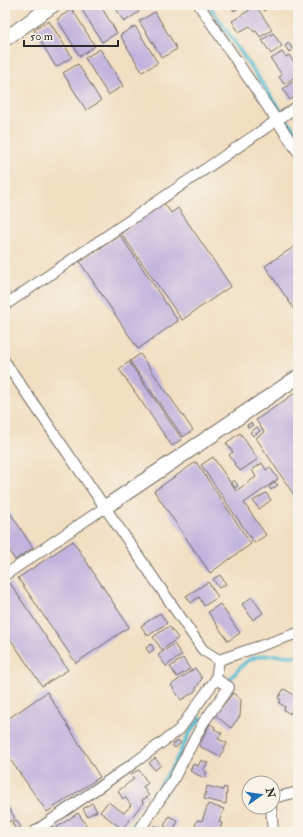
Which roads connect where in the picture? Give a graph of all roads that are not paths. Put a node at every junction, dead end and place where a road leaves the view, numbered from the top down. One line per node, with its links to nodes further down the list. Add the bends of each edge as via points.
1 (53, 5): 3 (street)
2 (199, 5): 5 (street)
3 (5, 38)
4 (298, 106): 5 (street)
5 (277, 121): 6 (street); 7 (street)
6 (298, 152)
7 (5, 306)
8 (5, 362): 10 (street)
9 (298, 377): 10 (street)
10 (104, 508): 11 (street); 13 (street, via 203,650)
11 (5, 575)
12 (298, 634): 13 (street)
13 (219, 660): 14 (street)
14 (216, 679): 18 (street, via 180,730); 19 (street, via 229,687 203,723 172,782)
15 (298, 792): 16 (street)
16 (281, 796)
17 (272, 815): 20 (street)
18 (34, 832)
19 (138, 832)
20 (273, 832)

